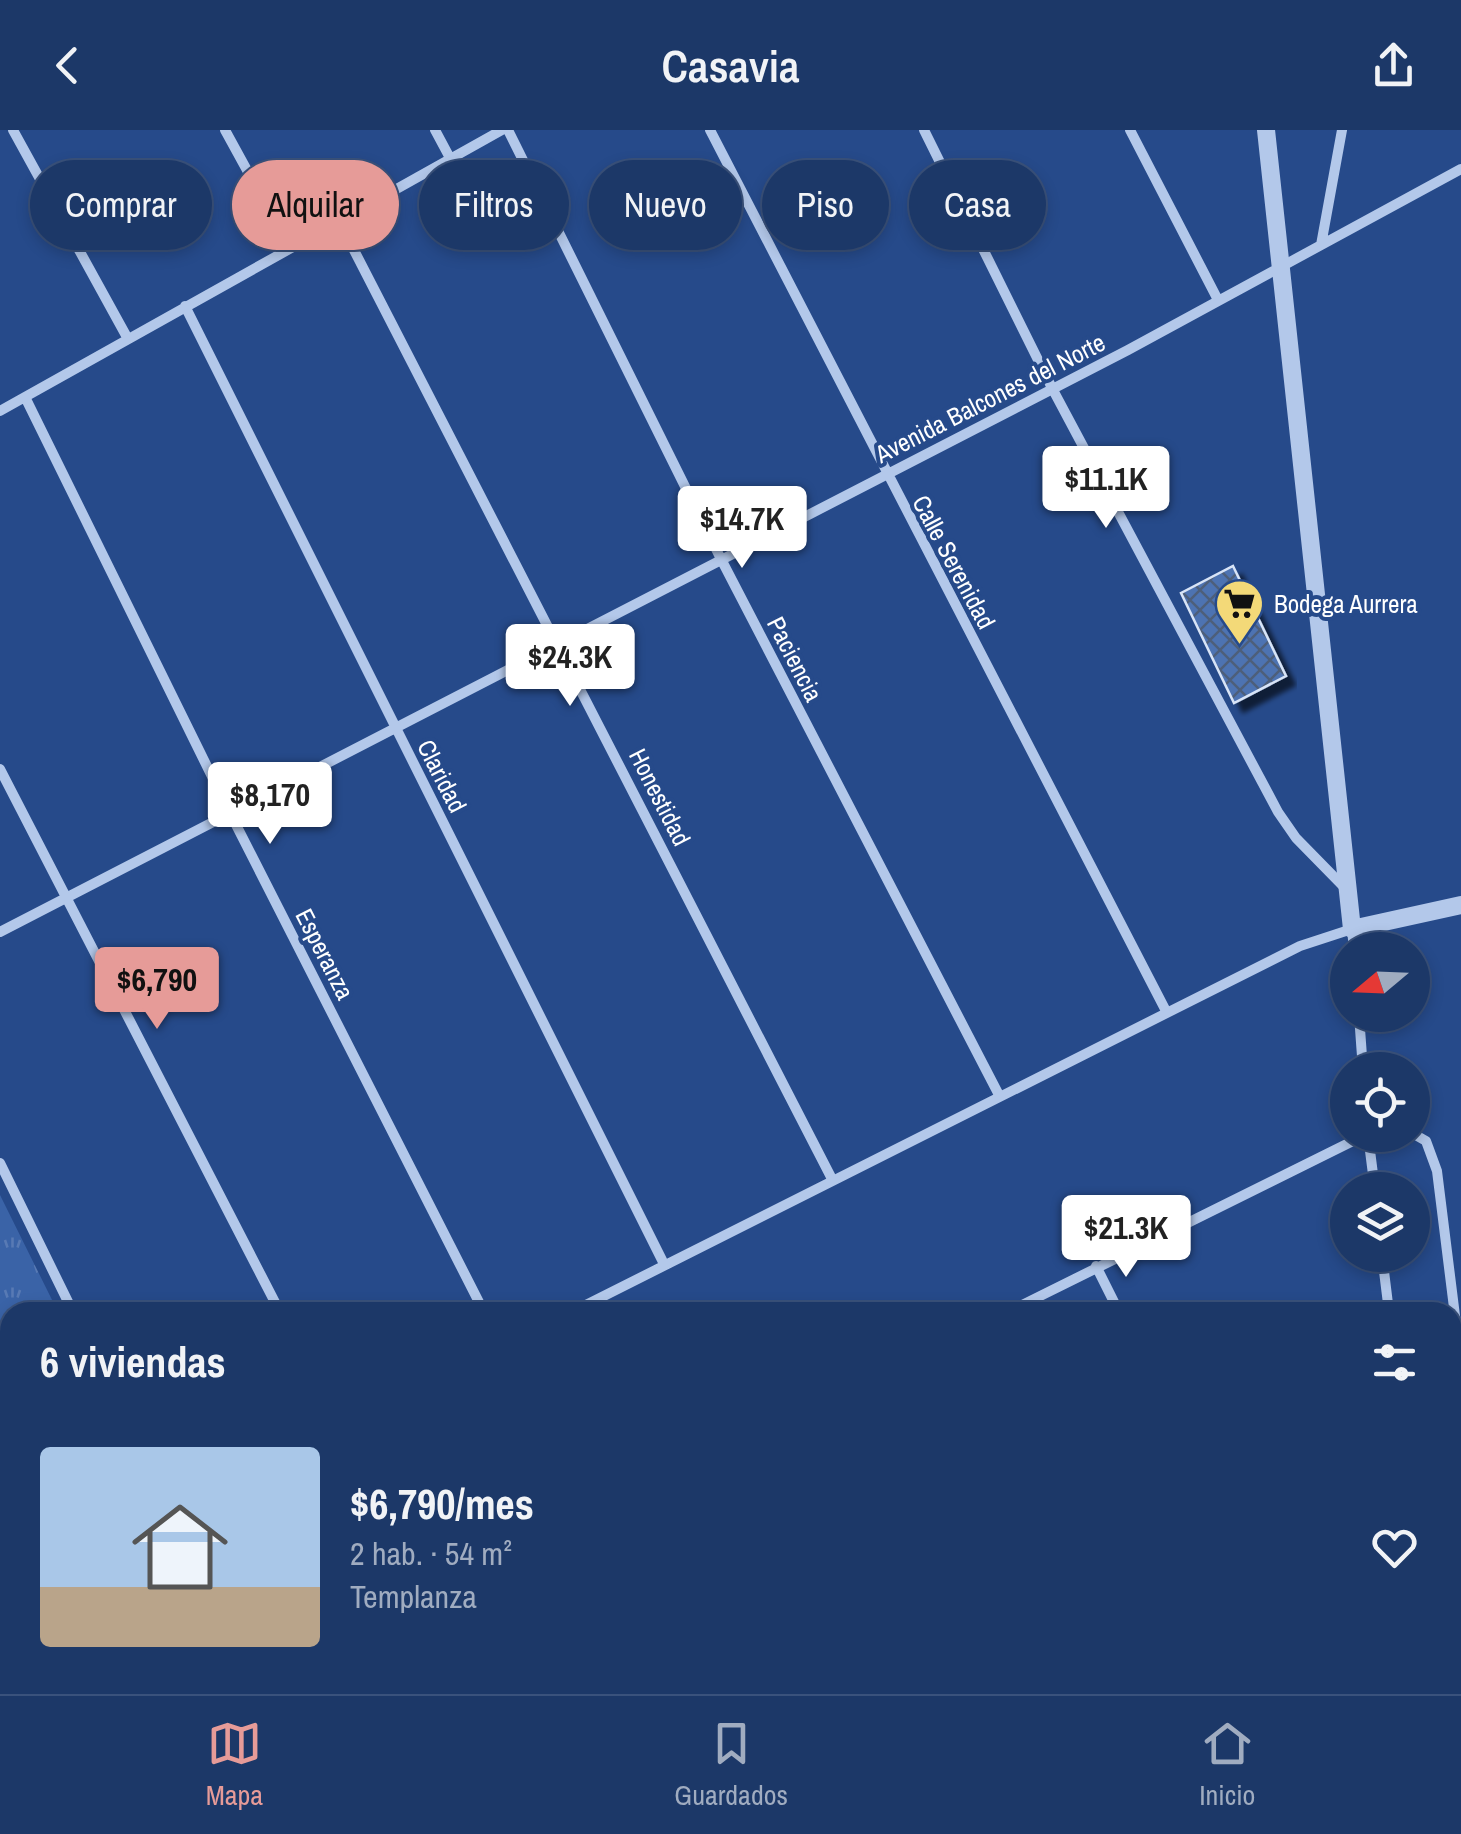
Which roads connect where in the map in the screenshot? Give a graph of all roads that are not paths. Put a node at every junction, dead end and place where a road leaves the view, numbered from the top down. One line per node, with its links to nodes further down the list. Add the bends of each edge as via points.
1 (13, 130): 20 (street)
2 (225, 130): 11 (street)
3 (435, 130): 10 (street)
4 (505, 130): 10 (street); 25 (street, Paciencia)
5 (710, 130): 24 (street, Calle Serenidad)
6 (924, 130): 21 (street)
7 (1130, 130): 18 (street)
8 (1266, 130): 17 (street)
9 (1342, 130): 14 (street)
10 (450, 158): 13 (street)
11 (241, 160)
12 (1461, 169): 14 (street, Avenida Balcones del Norte)
13 (399, 187)
14 (1321, 244): 17 (street, Avenida Balcones del Norte)
15 (285, 250): 19 (street)
16 (354, 250): 26 (street, Honestidad)
17 (1279, 267): 18 (street, Avenida Balcones del Norte); 30 (street)
18 (1218, 300): 21 (street, Avenida Balcones del Norte)
19 (186, 306): 20 (street); 27 (street, Claridad)
20 (128, 339): 22 (street)
21 (1052, 388): 24 (street, Avenida Balcones del Norte); 30 (street, via 1278,812)
22 (26, 397): 23 (street); 29 (street, Esperanza)
23 (0, 411)
24 (885, 474): 25 (street, Avenida Balcones del Norte); 36 (street, Calle Serenidad)
25 (721, 560): 26 (street, Avenida Balcones del Norte); 37 (street, Paciencia)
26 (560, 645): 27 (street, Avenida Balcones del Norte); 41 (street, Honestidad)
27 (396, 729): 29 (street, Avenida Balcones del Norte); 42 (street, Claridad)
28 (0, 769): 31 (street)
29 (229, 811): 31 (street, Avenida Balcones del Norte); 47 (street, Esperanza)
30 (1348, 891): 33 (street)
31 (64, 897): 34 (street, Avenida Balcones del Norte); 46 (street)
32 (1461, 905): 33 (street)
33 (1352, 929): 35 (street); 36 (street, via 1300,946)
34 (0, 932)
35 (1352, 932)
36 (1166, 1011): 37 (street)
37 (999, 1095): 41 (street)
38 (1332, 1152): 43 (street)
39 (1430, 1152): 52 (street)
40 (0, 1163): 45 (street)
41 (832, 1180): 42 (street)
42 (664, 1264): 48 (street)
43 (1096, 1266): 49 (street); 50 (street)
44 (1384, 1272): 51 (street)
45 (68, 1302)
46 (275, 1302)
47 (479, 1302)
48 (591, 1302)
49 (1027, 1302)
50 (1114, 1302)
51 (1388, 1302)
52 (1453, 1302)

